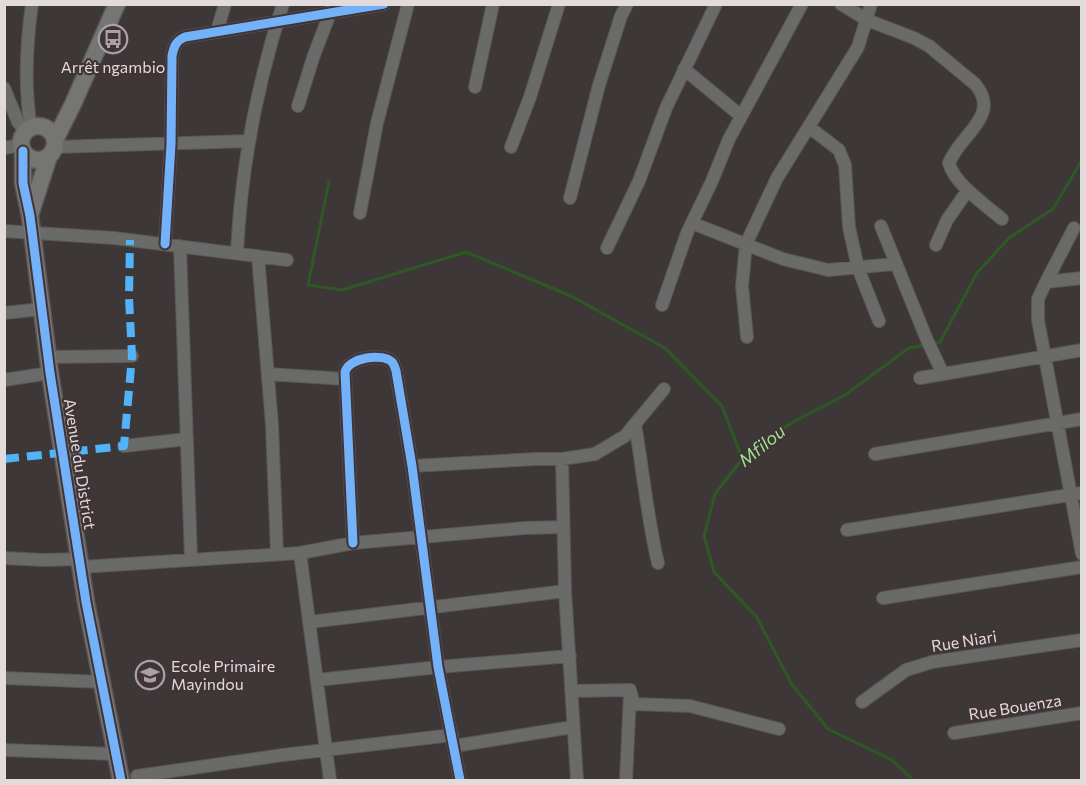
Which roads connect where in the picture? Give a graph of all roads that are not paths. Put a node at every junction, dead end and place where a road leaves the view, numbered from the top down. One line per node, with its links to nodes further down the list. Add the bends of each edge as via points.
1 (32, 4): 25 (street)
2 (117, 4): 19 (street)
3 (225, 4): 17 (street)
4 (283, 4): 16 (street)
5 (384, 4): 14 (street)
6 (408, 4): 32 (street, via 377,123)
7 (493, 4): 20 (street)
8 (559, 4): 28 (street)
9 (627, 4): 31 (street, via 599,85)
10 (716, 4): 18 (street)
11 (802, 4): 23 (street)
12 (841, 4): 15 (street)
13 (871, 4): 15 (street)
14 (332, 9): 16 (street); 22 (street)
15 (867, 20): 24 (street, via 858,47); 30 (street, via 929,46 981,90 984,114 949,163)
16 (277, 22): 17 (street); 26 (street)
17 (217, 31): 27 (street, via 185,37 174,47)
18 (684, 69): 23 (street); 44 (street)
19 (81, 84): 25 (street, via 56,115); 29 (street, Avenue du District)
20 (475, 87)
21 (4, 88): 25 (street)
22 (298, 106)
23 (741, 116): 35 (street)
24 (809, 127): 41 (street, via 777,178); 49 (street, via 839,150 845,165 849,227)
25 (23, 138): 29 (street, via 46,128 52,133); 29 (street, via 29,158 37,160); 33 (street, Avenue du District, via 23,183)
26 (249, 141): 27 (street); 45 (street)
27 (171, 144): 29 (street); 40 (street)
28 (511, 147)
29 (53, 148): 33 (street, Avenue du District)
30 (968, 190): 34 (street); 42 (street, via 947,220)
31 (570, 198)
32 (360, 213)
33 (30, 216): 39 (street, Avenue du District)
34 (1002, 219)
35 (692, 224): 41 (street); 52 (street)
36 (881, 226): 48 (street)
37 (1074, 228): 51 (street)
38 (4, 231): 39 (street)
39 (31, 233): 40 (street); 53 (street, Avenue du District)
40 (165, 244): 43 (street)
41 (746, 244): 49 (street, via 828,270); 56 (street, via 742,286)
42 (936, 245)
43 (180, 246): 45 (street); 70 (street)
44 (607, 248)
45 (237, 253): 46 (street)
46 (258, 256): 47 (street); 61 (street)
47 (287, 260)
48 (895, 264): 49 (street); 62 (street)
49 (858, 268): 55 (street)
50 (1082, 278): 51 (street)
51 (1046, 282): 58 (street, via 1038,299)
52 (662, 305)
53 (42, 309): 54 (street); 60 (street, Avenue du District)
54 (4, 313)
55 (879, 321)
56 (747, 337)
57 (1082, 350): 58 (street)
58 (1044, 355): 62 (street); 68 (street)
59 (132, 356): 60 (street)
60 (49, 365): 65 (street); 85 (street, Avenue du District)
61 (268, 374): 64 (street); 81 (street)
62 (943, 374): 63 (street)
63 (921, 378)
64 (345, 379): 74 (street, via 347,366 355,360 384,357 392,362); 79 (street)
65 (4, 380)
66 (664, 389): 69 (street)
67 (1082, 419): 68 (street)
68 (1057, 422): 72 (street); 75 (street)
69 (635, 424): 73 (street, via 625,436 595,454); 86 (street)
70 (187, 440): 71 (street); 84 (street)
71 (124, 446)
72 (875, 454)
73 (562, 459): 74 (street); 76 (street)
74 (412, 466): 78 (street)
75 (1076, 494): 77 (street); 82 (street)
76 (562, 527): 78 (street); 88 (street)
77 (847, 530)
78 (420, 537): 79 (street); 90 (street)
79 (353, 543): 80 (street)
80 (300, 553): 81 (street); 91 (street)
81 (278, 554): 84 (street)
82 (1082, 555)
83 (4, 558): 85 (street)
84 (191, 559): 85 (street)
85 (81, 563): 97 (street, Avenue du District)
86 (658, 563)
87 (1082, 567): 89 (street)
88 (566, 591): 90 (street); 93 (street)
89 (883, 598)
90 (429, 607): 91 (street); 94 (street)
91 (310, 622): 96 (street)
92 (1082, 640): 100 (street, Rue Niari, via 932,662 906,670)
93 (570, 656): 94 (street); 99 (street)
94 (438, 667): 96 (street); 105 (street)
95 (4, 678): 97 (street)
96 (317, 680): 107 (street)
97 (103, 682): 108 (street, Avenue du District)
98 (630, 690): 99 (street); 103 (street, via 634,704 690,706); 114 (street)
99 (571, 691): 102 (street)
100 (862, 702)
101 (1082, 713): 104 (street, Rue Bouenza)
102 (573, 728): 105 (street); 113 (street)
103 (779, 729)
104 (954, 733)
105 (453, 741): 107 (street); 111 (street)
106 (4, 750): 108 (street)
107 (326, 751): 109 (street); 110 (street)
108 (116, 754): 109 (street, Avenue du District)
109 (130, 779)
110 (330, 780)
111 (460, 780)
112 (572, 780): 113 (street)
113 (577, 780)
114 (626, 780)

